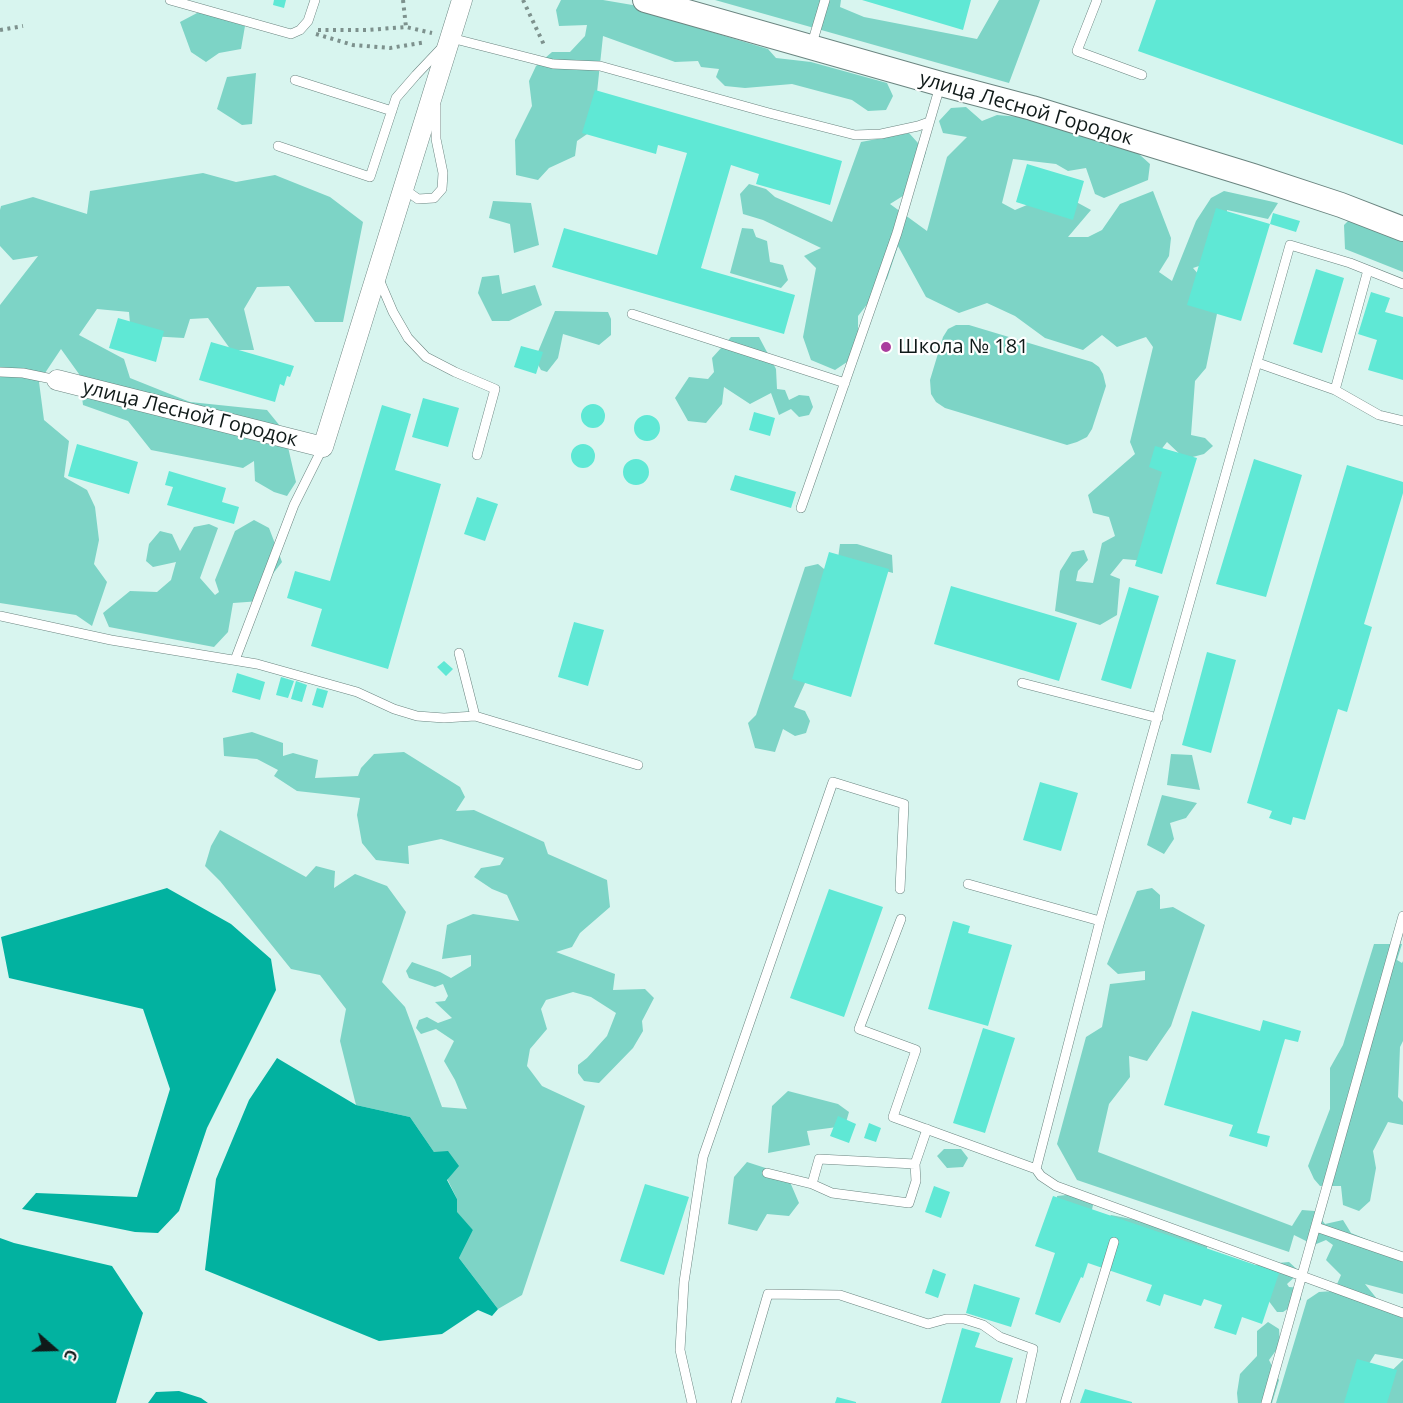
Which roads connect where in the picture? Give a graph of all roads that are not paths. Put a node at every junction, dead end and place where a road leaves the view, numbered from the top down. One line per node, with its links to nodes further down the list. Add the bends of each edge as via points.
1 (170, 0): 2 (lane, via 291,34 308,21)
2 (315, 0)
3 (462, 0): 7 (street)
4 (645, 0): 8 (street, улица Лесной Городок)
5 (825, 0): 8 (lane)
6 (1097, 0): 9 (lane, via 1077,51)
7 (451, 38): 11 (street); 13 (lane, via 396,98); 14 (lane, via 554,64 600,66 855,135 881,134)
8 (811, 47): 12 (street, улица Лесной Городок)
9 (1142, 75)
10 (295, 80): 13 (lane)
11 (436, 84): 16 (street); 16 (lane, via 436,139 442,189 434,198 418,199)
12 (940, 84): 14 (lane); 17 (street, улица Лесной Городок, via 1032,108 1252,176)
13 (392, 111): 15 (lane, via 370,177)
14 (929, 122): 25 (lane, via 897,233)
15 (278, 146)
16 (404, 189): 19 (street)
17 (1403, 230)
18 (1368, 270): 20 (lane); 22 (lane, via 1290,245); 26 (lane)
19 (377, 275): 28 (street); 29 (lane, via 408,338 426,357 495,388)
20 (1403, 284)
21 (632, 314): 25 (lane)
22 (1257, 363): 26 (lane); 36 (lane)
23 (0, 372): 24 (lane)
24 (57, 380): 28 (street, улица Лесной Городок)
25 (845, 383): 30 (lane)
26 (1335, 390): 27 (lane, via 1379,415)
27 (1403, 421)
28 (323, 447): 33 (lane, via 294,506)
29 (477, 455)
30 (801, 508)
31 (0, 616): 33 (lane, via 111,640)
32 (459, 653): 35 (lane)
33 (235, 660): 35 (lane, via 357,692 417,716)
34 (1022, 683): 36 (lane)
35 (475, 716): 37 (lane)
36 (1158, 718): 42 (lane)
37 (638, 765)
38 (968, 884): 42 (lane)
39 (900, 889): 53 (lane, via 904,804 833,782 703,1157 684,1282 680,1350)
40 (1403, 916): 48 (lane)
41 (901, 919): 43 (lane, via 859,1029 916,1050 893,1117)
42 (1101, 921): 45 (lane)
43 (927, 1129): 44 (lane); 45 (lane)
44 (915, 1164): 47 (lane, via 819,1159); 47 (lane, via 916,1181 909,1203 832,1193)
45 (1036, 1170): 51 (lane, via 1056,1186)
46 (767, 1173): 47 (lane)
47 (812, 1184)
48 (1316, 1227): 50 (lane); 51 (lane)
49 (1114, 1242): 56 (lane)
50 (1403, 1257)
51 (1302, 1276): 52 (lane); 57 (lane)
52 (1403, 1313)
53 (692, 1403)
54 (736, 1403): 55 (lane, via 768,1294 840,1295 928,1324 946,1318 983,1325 1033,1349)
55 (1021, 1403)
56 (1065, 1403)
57 (1266, 1403)

